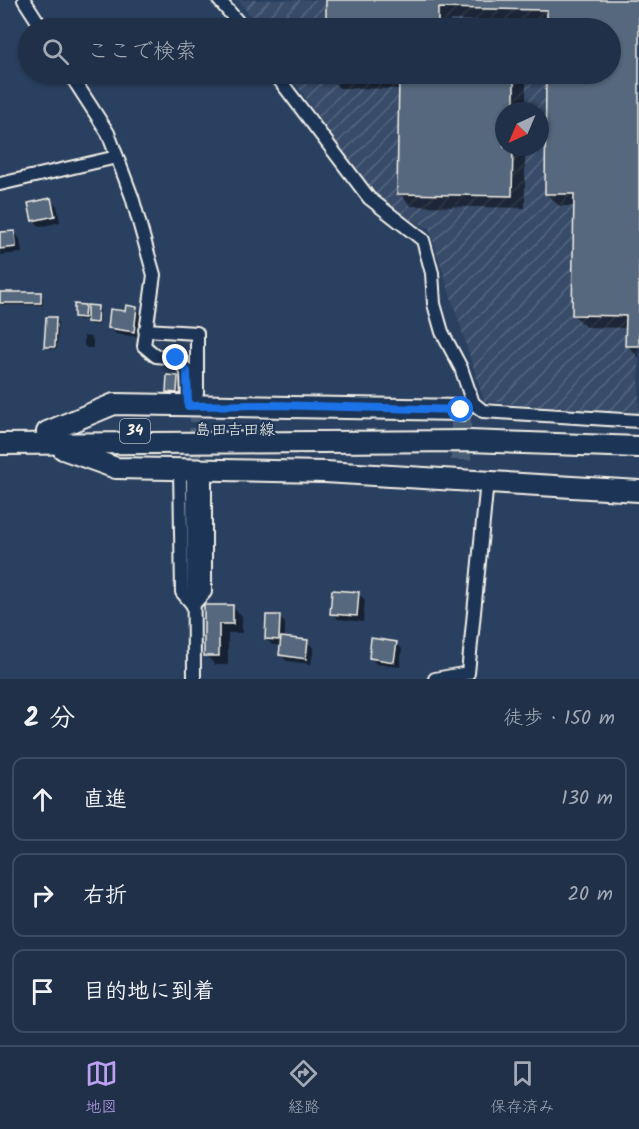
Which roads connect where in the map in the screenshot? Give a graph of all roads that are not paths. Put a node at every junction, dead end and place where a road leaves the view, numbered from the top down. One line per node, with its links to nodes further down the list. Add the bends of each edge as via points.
1 (24, 0): 3 (street)
2 (219, 0): 4 (street)
3 (36, 18)
4 (234, 18)
5 (76, 84): 7 (street, via 108,133)
6 (283, 84): 12 (street, via 369,198 423,240 442,332 461,368 473,403 483,411)
7 (117, 157): 8 (street); 9 (street, via 154,275)
8 (0, 184)
9 (145, 330): 10 (street, via 144,346 156,356 176,358 187,371); 10 (street, via 197,333)
10 (193, 400): 11 (main road); 14 (main road, via 114,404)
11 (461, 410)
12 (639, 421)
13 (0, 432): 14 (main road, 島田吉田線 / 34)
14 (47, 438): 15 (main road, 島田吉田線 / 34); 16 (main road, 島田吉田線 / 34, via 470,441); 17 (main road, via 116,468)
15 (0, 444)
16 (639, 447)
17 (193, 473): 18 (main road, via 325,472); 20 (street, via 182,592); 20 (street, via 205,592)
18 (487, 481): 19 (main road); 22 (street, via 468,673)
19 (639, 491)
20 (193, 605): 21 (street)
21 (194, 679)
22 (435, 679)

